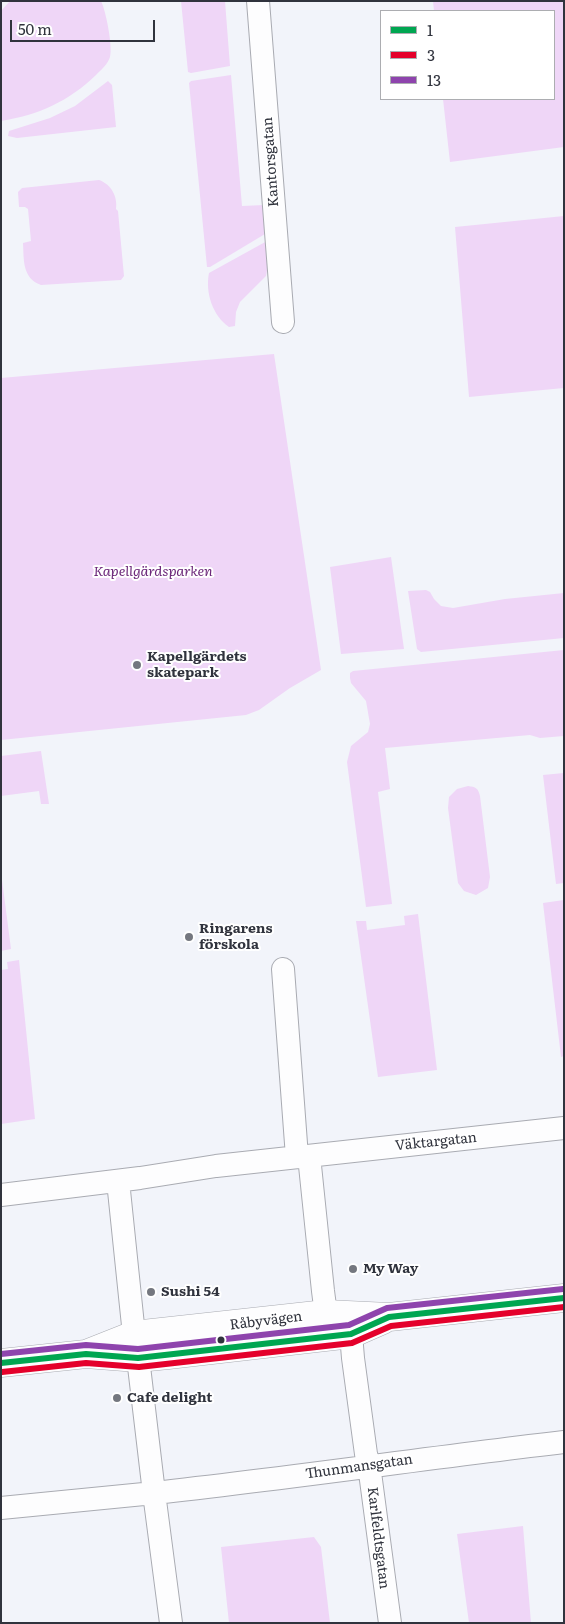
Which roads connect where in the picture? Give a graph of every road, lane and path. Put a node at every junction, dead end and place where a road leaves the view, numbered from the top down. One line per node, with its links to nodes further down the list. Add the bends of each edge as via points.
1 (258, 1): 2 (street, Kantorsgatan)
2 (283, 322)
3 (283, 969): 5 (street)
4 (564, 1128): 5 (street, Väktargatan)
5 (303, 1157): 6 (street, Väktargatan); 9 (street)
6 (118, 1181): 7 (street, Väktargatan); 12 (street)
7 (1, 1195)
8 (564, 1298): 10 (main road, Råbyvägen)
9 (326, 1314): 10 (main road, Råbyvägen); 12 (main road, Råbyvägen)
10 (388, 1317): 11 (main road, Råbyvägen)
11 (351, 1334): 12 (main road, Råbyvägen); 15 (street, Karlfeldtsgatan)
12 (136, 1347): 13 (main road, Råbyvägen); 16 (street)
13 (1, 1363)
14 (564, 1442): 15 (street, Thunmansgatan)
15 (369, 1465): 16 (street, Thunmansgatan); 19 (street, Karlfeldtsgatan)
16 (154, 1493): 17 (street, Thunmansgatan); 18 (street)
17 (1, 1508)
18 (171, 1623)
19 (390, 1623)

